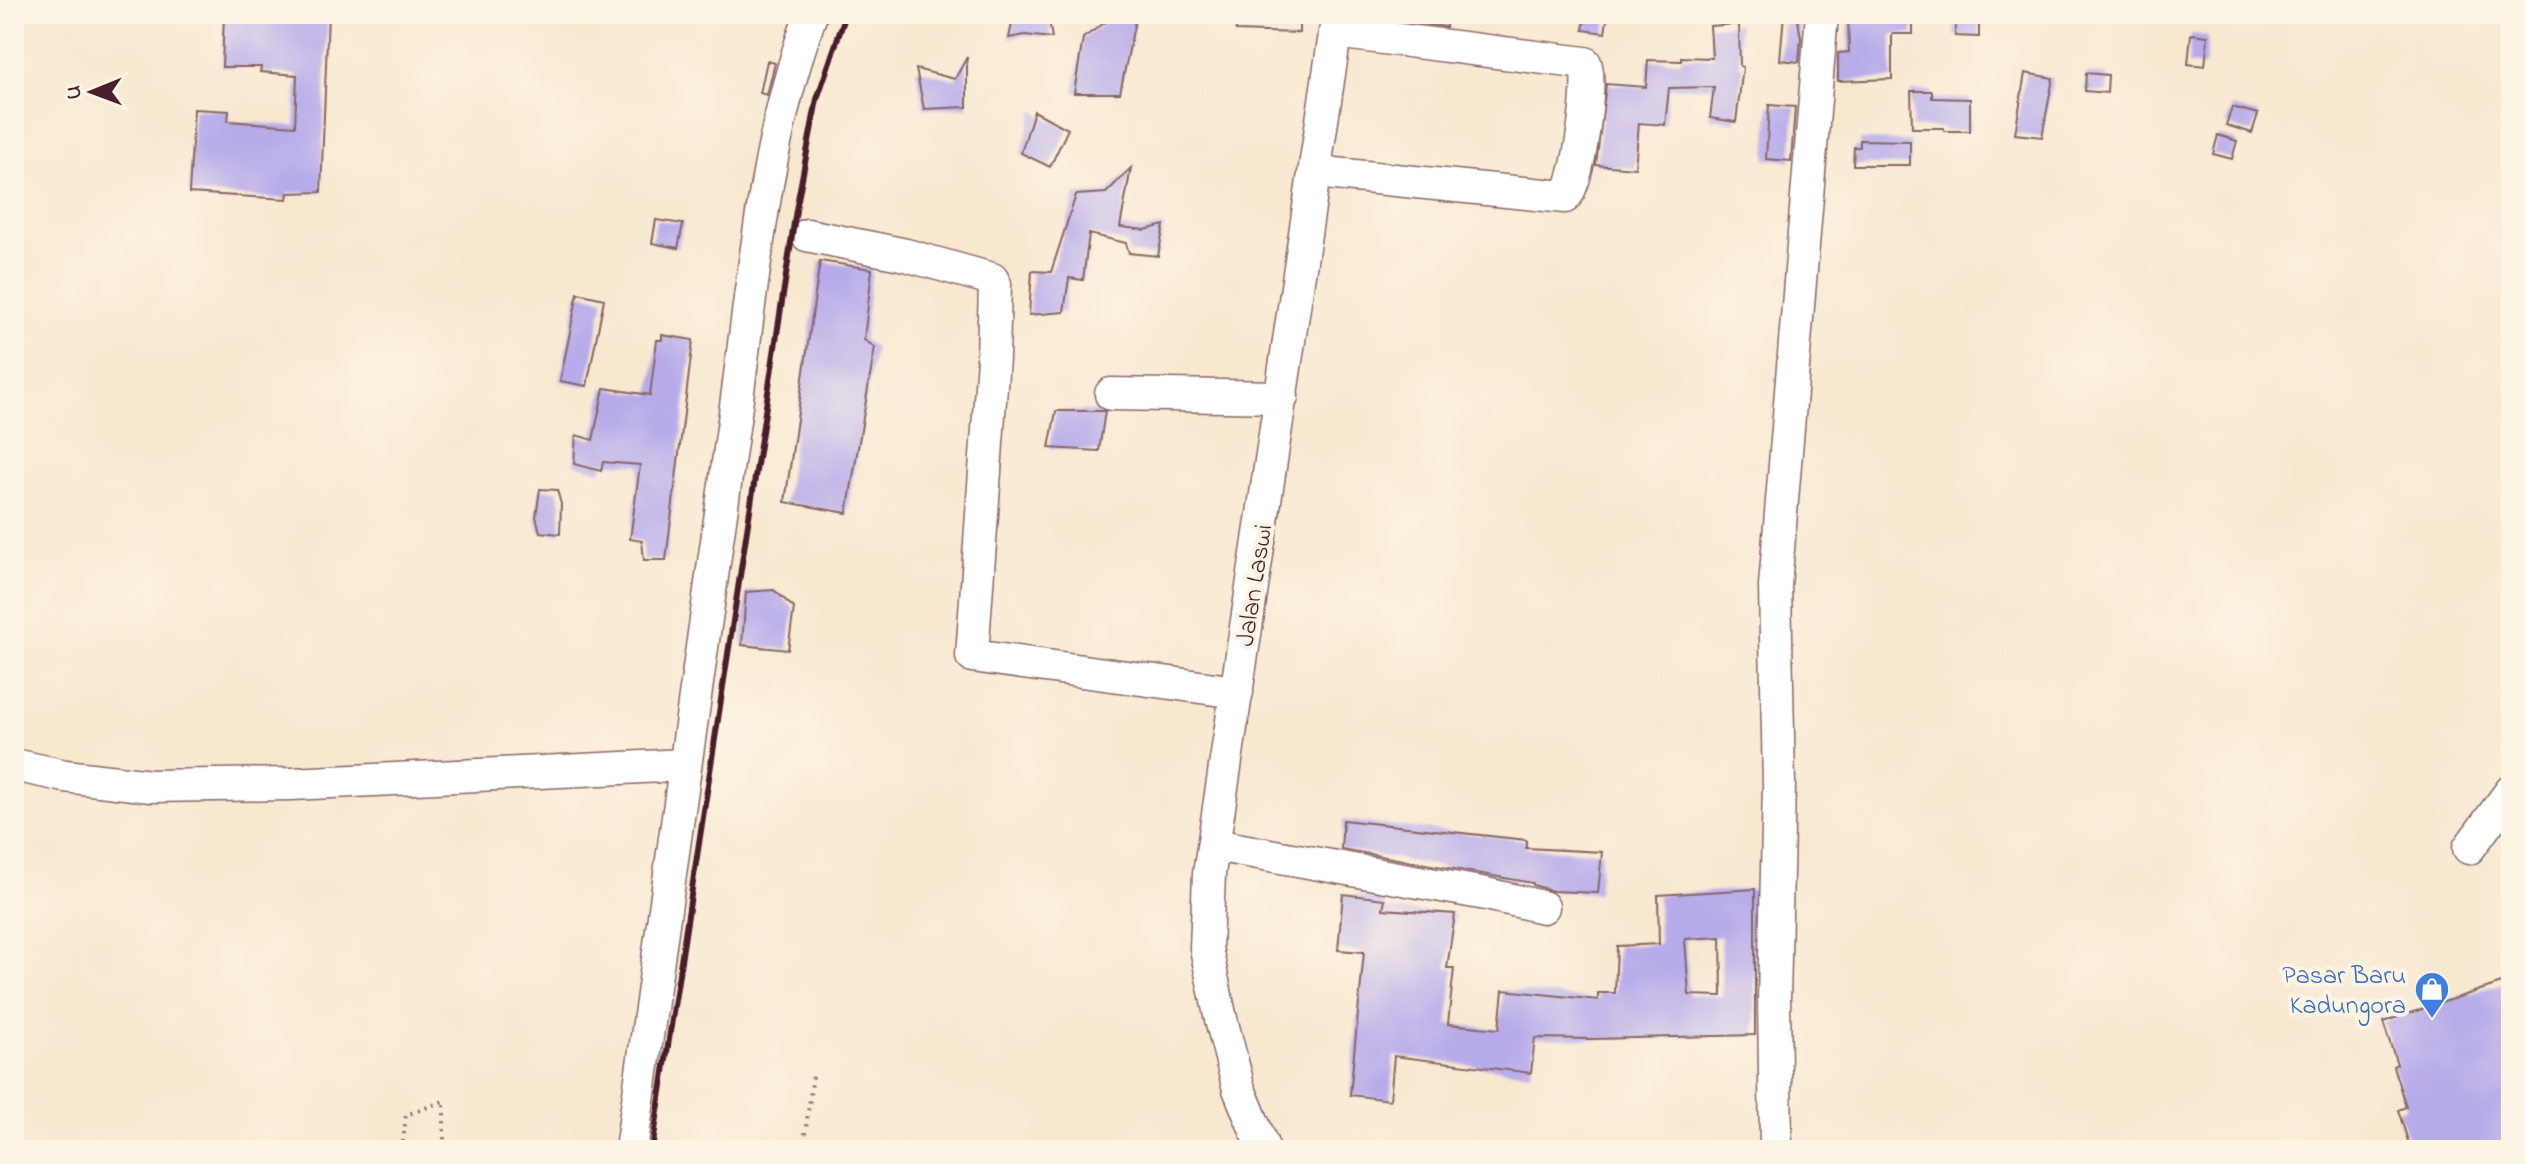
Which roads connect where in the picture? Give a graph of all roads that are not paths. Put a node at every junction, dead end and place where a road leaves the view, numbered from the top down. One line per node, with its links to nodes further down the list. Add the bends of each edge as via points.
1 (811, 14): 10 (street, via 779,116 767,177)
2 (1822, 14): 17 (street, via 1775,586)
3 (1337, 23): 4 (street, Jalan Laswi); 4 (street, via 1585,63 1589,78 1575,172 1565,197)
4 (1315, 172): 7 (street, Jalan Laswi)
5 (807, 235): 8 (street, via 906,255 995,284 972,656)
6 (1111, 394): 7 (street)
7 (1282, 397): 8 (street, Jalan Laswi)
8 (1237, 692): 12 (street, Jalan Laswi)
9 (14, 765): 10 (street, via 151,786 306,784)
10 (684, 765): 15 (street)
11 (2511, 791): 13 (street)
12 (1214, 845): 14 (street); 16 (street, Jalan Laswi, via 1206,948 1239,1089)
13 (2469, 848)
14 (1543, 907)
15 (631, 1150)
16 (1264, 1150)
17 (1776, 1150)

